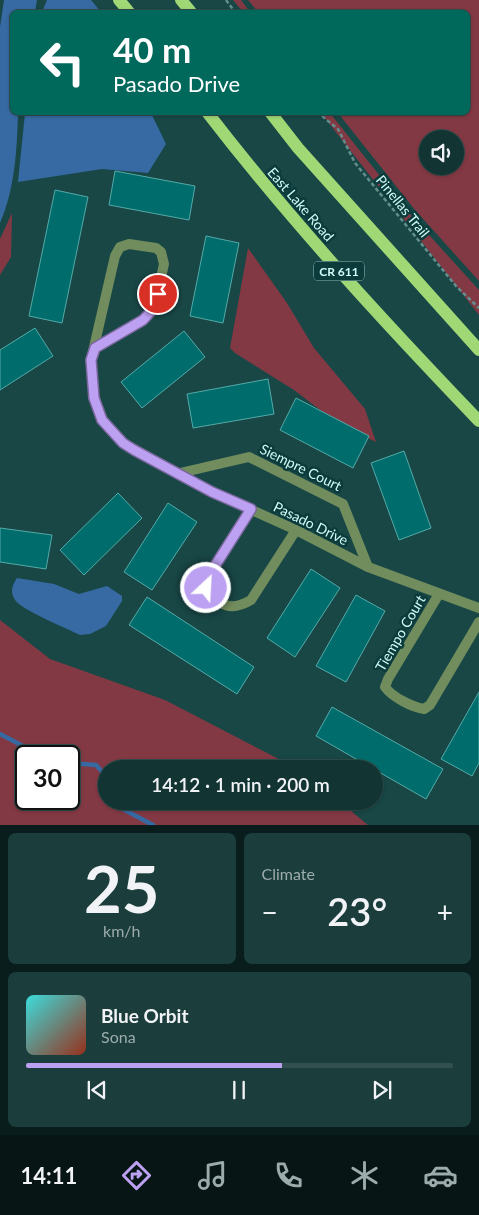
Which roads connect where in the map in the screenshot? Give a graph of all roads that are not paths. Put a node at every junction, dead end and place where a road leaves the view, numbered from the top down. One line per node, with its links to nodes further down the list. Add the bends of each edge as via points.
1 (119, 0): 2 (main road)
2 (127, 10)
3 (209, 115): 7 (main road, East Lake Road / CR 611, via 260,181 370,307)
4 (272, 115): 6 (main road)
5 (95, 348): 5 (street, Pasado Drive, via 115,256 120,247 129,244 156,248 161,252 164,264 154,308 143,320); 8 (street, Pasado Drive, via 91,360 94,398 102,420 123,443)
6 (479, 350)
7 (479, 422)
8 (180, 473): 9 (street, Pasado Drive); 11 (street, Siempre Court, via 249,457 343,504)
9 (251, 509): 10 (street, Pasado Drive); 10 (street, via 206,580 211,596 229,607 239,607 251,600)
10 (296, 530): 11 (street, Pasado Drive)
11 (368, 567): 12 (street, Pasado Drive)
12 (439, 594): 13 (street, Pasado Drive); 14 (street, Tiempo Court, via 388,680 385,687 393,695 418,708 430,705)
13 (479, 608)
14 (479, 622)

